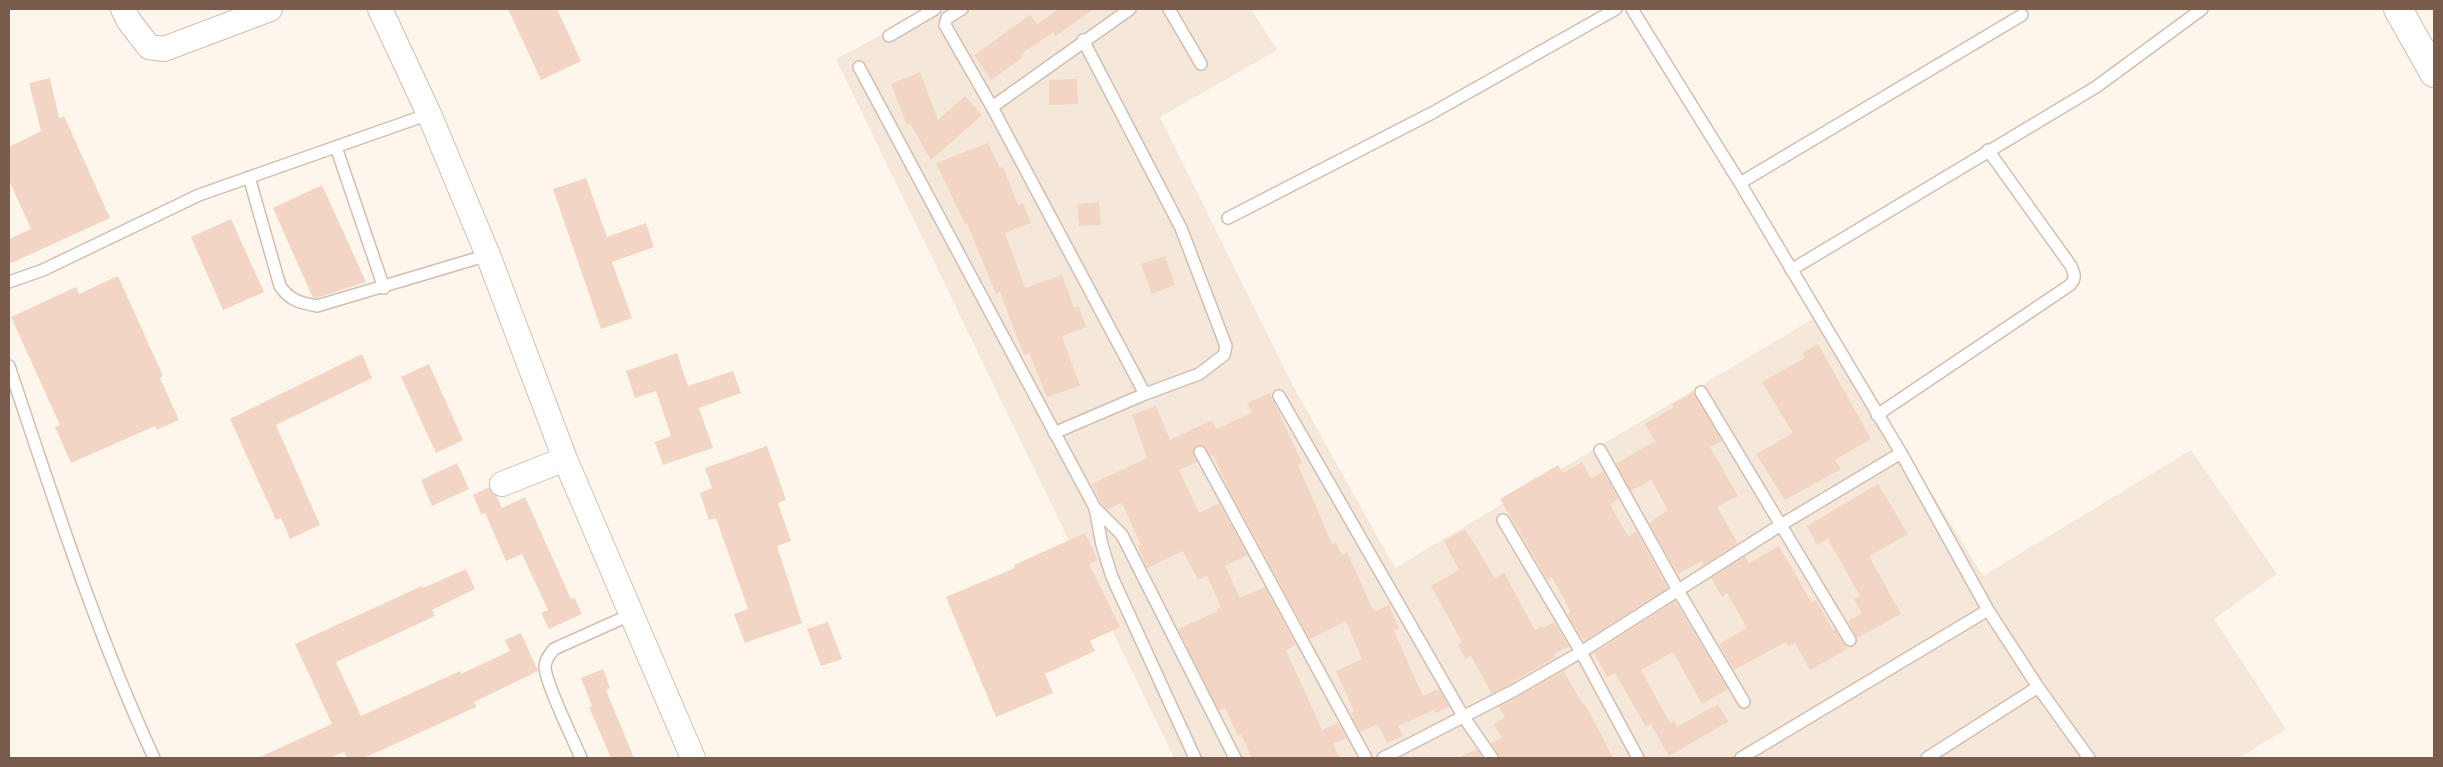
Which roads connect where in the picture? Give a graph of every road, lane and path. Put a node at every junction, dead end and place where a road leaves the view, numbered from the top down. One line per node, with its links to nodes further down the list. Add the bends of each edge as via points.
1 (123, 9): 2 (street, via 128,21 149,47 164,49)
2 (270, 9)
3 (380, 9): 19 (street)
4 (935, 9): 13 (lane)
5 (962, 9): 18 (lane, via 947,18 945,25)
6 (1130, 9): 14 (lane)
7 (1169, 9): 15 (lane)
8 (1616, 9): 24 (lane, via 1432,113)
9 (1632, 9): 23 (lane)
10 (2202, 9): 21 (lane, via 2096,86)
11 (2398, 9): 17 (street)
12 (2022, 15): 23 (lane)
13 (890, 36)
14 (1083, 40): 18 (lane); 31 (lane, via 1181,228 1226,346 1224,355 1199,374)
15 (1201, 64)
16 (860, 67): 34 (lane)
17 (2434, 73)
18 (992, 107): 31 (lane)
19 (429, 114): 20 (lane); 25 (street)
20 (336, 147): 22 (lane); 28 (lane)
21 (1988, 150): 26 (lane); 33 (lane, via 2071,266 2074,280)
22 (249, 177): 27 (lane, via 199,195 43,270); 28 (lane, via 280,286 286,296 317,306)
23 (1740, 183): 26 (lane)
24 (1228, 218)
25 (488, 255): 28 (lane); 38 (street)
26 (1791, 270): 33 (lane)
27 (9, 282)
28 (384, 288)
29 (9, 366): 52 (lane, via 65,532 132,712)
30 (1700, 392): 42 (lane)
31 (1145, 394): 34 (lane)
32 (1279, 396): 50 (lane)
33 (1878, 415): 37 (lane)
34 (1054, 433): 40 (lane)
35 (1600, 450): 43 (lane)
36 (1200, 452): 57 (lane)
37 (1901, 453): 42 (lane); 44 (lane)
38 (565, 459): 39 (street); 45 (street)
39 (502, 484)
40 (1095, 508): 55 (lane, via 1112,577); 56 (lane, via 1122,535)
41 (1503, 520): 47 (lane)
42 (1779, 526): 43 (lane); 46 (lane)
43 (1679, 592): 47 (lane); 49 (lane)
44 (1988, 610): 48 (lane); 51 (lane)
45 (632, 614): 53 (lane, via 554,649 547,657 545,667 551,686); 54 (street)
46 (1850, 640)
47 (1581, 652): 50 (lane); 60 (lane)
48 (2038, 687): 62 (lane); 63 (lane)
49 (1744, 702)
50 (1463, 716): 58 (lane); 59 (lane)
51 (1753, 755): 61 (lane)
52 (154, 758)
53 (581, 758)
54 (693, 758)
55 (1195, 758)
56 (1236, 758)
57 (1366, 758)
58 (1384, 758)
59 (1492, 758)
60 (1638, 758)
61 (1740, 758)
62 (1927, 758)
63 (2089, 758)

